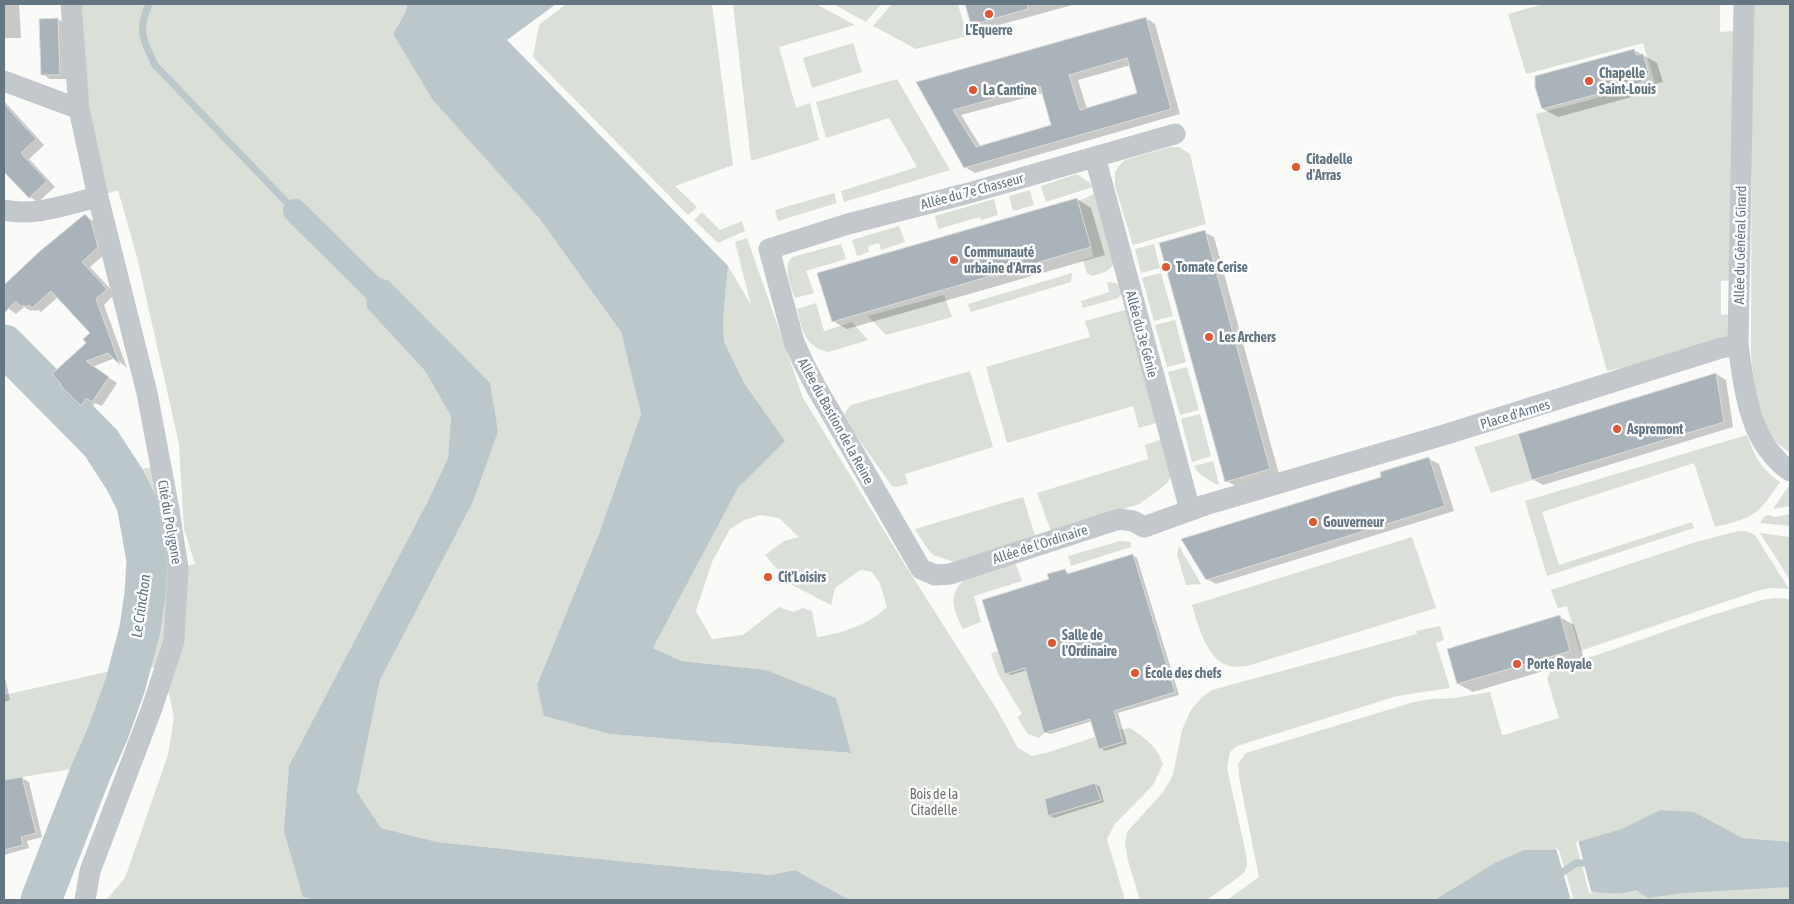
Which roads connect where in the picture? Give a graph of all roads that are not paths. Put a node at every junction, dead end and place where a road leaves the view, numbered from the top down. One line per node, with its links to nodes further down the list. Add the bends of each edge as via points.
1 (71, 4): 4 (street, Cité du Polygone)
2 (1744, 4): 10 (street, Allée du Général Girard)
3 (4, 81): 4 (street)
4 (79, 109): 7 (street, Cité du Polygone)
5 (1176, 134): 6 (street, Allée du 7e Chasseur)
6 (1095, 157): 9 (street, Allée du 7e Chasseur, via 848,224); 12 (street, Allée du 3e Génie)
7 (98, 197): 8 (street, via 43,210 15,213); 15 (street, Cité du Polygone, via 147,393 178,568 174,641 90,871)
8 (4, 210)
9 (769, 250): 14 (street, Allée du Bastion de la Reine, via 790,327 804,364 921,569)
10 (1738, 345): 11 (street, Allée du Général Girard, via 1754,426 1770,454); 12 (street, Place d'Armes)
11 (1790, 472)
12 (1190, 510): 13 (street, Place d'Armes)
13 (1144, 527): 14 (street, Allée de l'Ordinaire, via 1134,521 1119,519 950,574)
14 (935, 575)
15 (85, 900)

